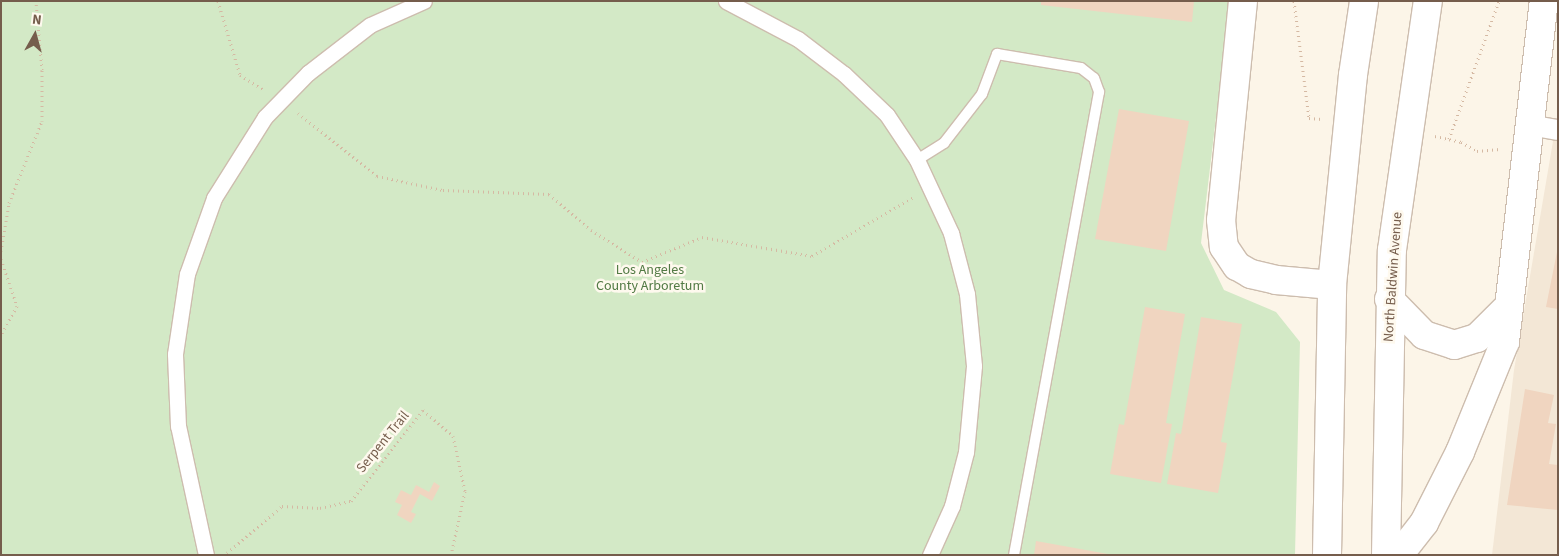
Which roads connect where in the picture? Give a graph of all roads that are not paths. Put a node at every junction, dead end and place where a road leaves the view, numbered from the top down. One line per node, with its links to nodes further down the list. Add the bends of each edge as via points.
1 (424, 1): 13 (street, via 370,25 308,73 265,117 214,198 187,274 175,354 178,426)
2 (726, 1): 9 (street, via 798,39 844,74 887,115)
3 (1243, 1): 10 (main road, via 1220,220 1224,247 1237,266 1251,274)
4 (1364, 1): 10 (main road, via 1353,75)
5 (1428, 1): 11 (main road, North Baldwin Avenue, via 1398,202)
6 (1544, 1): 7 (main road)
7 (1529, 125): 8 (street); 12 (main road)
8 (1558, 130)
9 (917, 160): 14 (street, via 951,233 967,294 974,366 966,452 952,506); 15 (lane, via 944,143 982,94 997,54 1081,68 1094,78 1099,92)
10 (1332, 286): 16 (main road)
11 (1389, 299): 12 (main road, via 1424,335 1454,346 1477,338); 17 (main road, North Baldwin Avenue)
12 (1506, 308): 18 (main road, via 1505,342 1484,396 1424,523)
13 (206, 555)
14 (930, 555)
15 (1014, 555)
16 (1327, 555)
17 (1386, 555)
18 (1400, 555)

